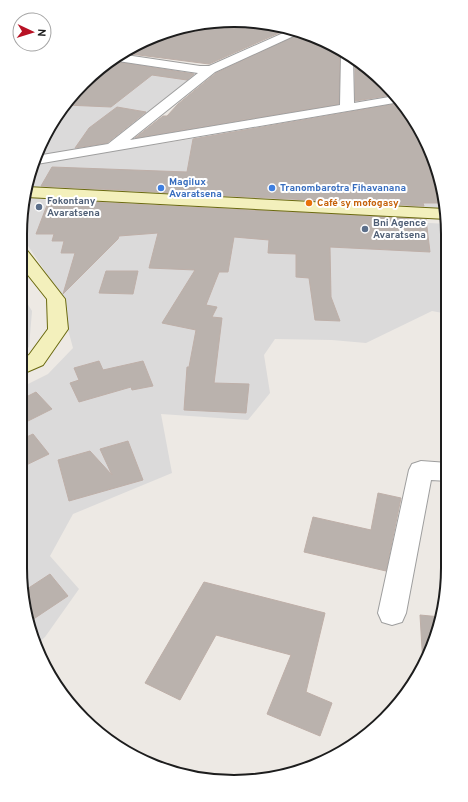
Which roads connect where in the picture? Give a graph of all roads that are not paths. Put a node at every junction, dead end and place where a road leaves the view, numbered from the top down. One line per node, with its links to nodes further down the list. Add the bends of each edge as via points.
1 (289, 34): 4 (street)
2 (125, 59): 4 (street, via 200,70)
3 (347, 61): 6 (street)
4 (210, 69): 7 (street)
5 (392, 100): 6 (street)
6 (347, 108): 7 (street)
7 (112, 147): 8 (street)
8 (41, 160)
9 (31, 192): 10 (street)
10 (440, 214)
11 (27, 262): 12 (street, via 56,299 58,329 36,360)
12 (27, 364)
13 (441, 471): 14 (street, via 421,470)
14 (392, 613)

